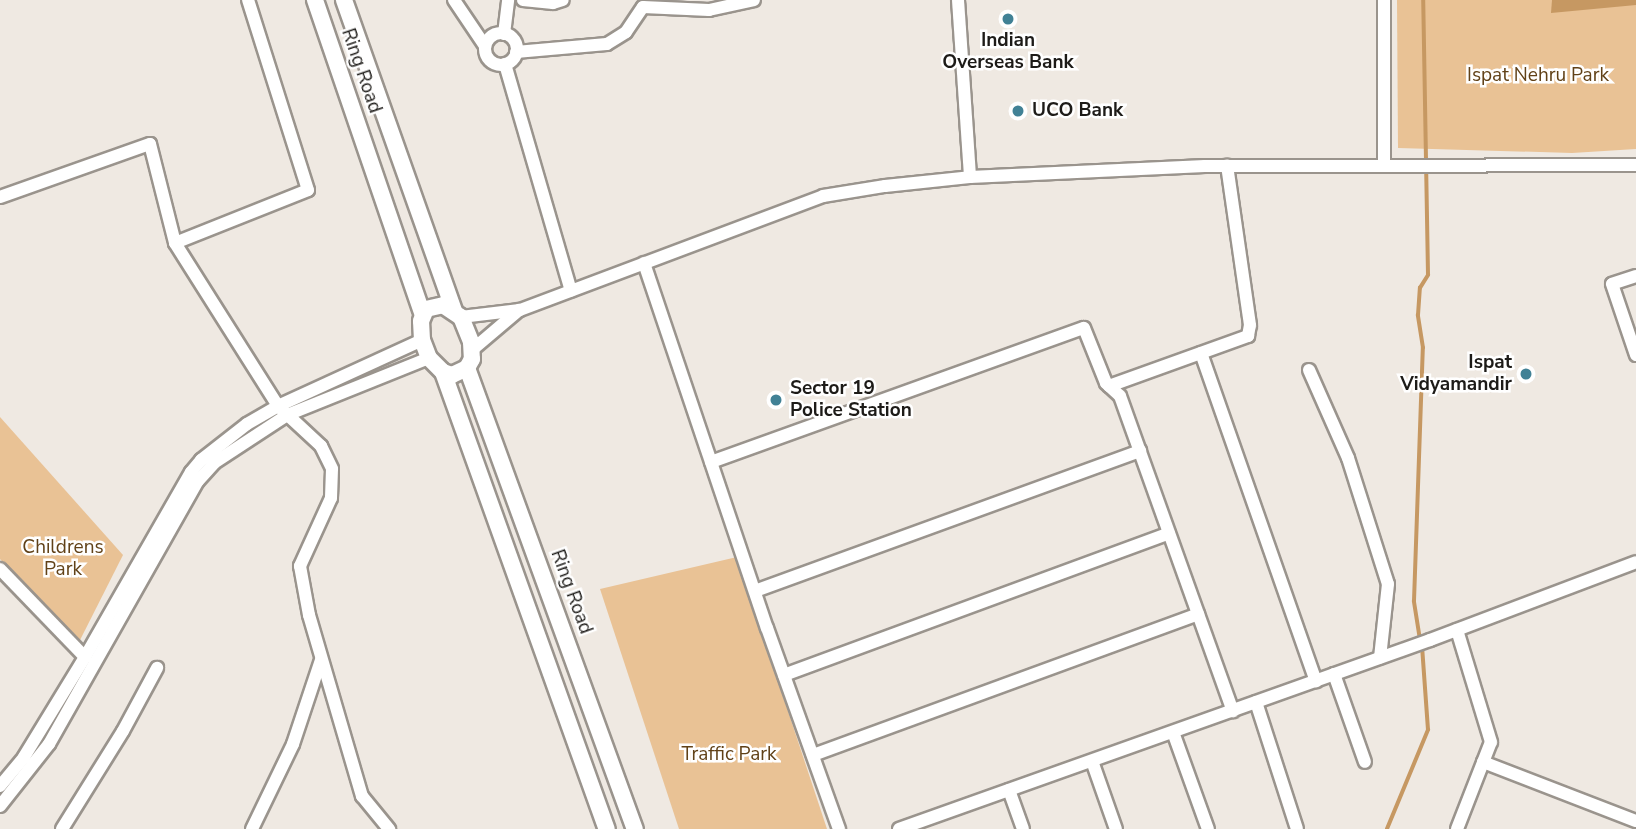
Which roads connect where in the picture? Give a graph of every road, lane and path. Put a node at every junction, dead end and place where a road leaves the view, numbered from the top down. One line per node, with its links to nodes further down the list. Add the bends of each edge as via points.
1 (248, 0): 21 (street, via 308,190)
2 (315, 0): 27 (main road, Ring Road)
3 (344, 0): 26 (main road, Ring Road)
4 (454, 0): 13 (street)
5 (508, 0): 12 (street)
6 (523, 0): 7 (street)
7 (563, 0)
8 (754, 0): 11 (street, via 709,10)
9 (958, 0): 19 (street)
10 (1384, 0): 18 (street)
11 (664, 4): 14 (street, via 643,7 626,32 607,44)
12 (504, 34): 13 (street, via 492,36); 14 (street, via 514,41)
13 (485, 46): 15 (street, via 491,62)
14 (516, 52): 15 (street)
15 (506, 64): 24 (street)
16 (1636, 165): 18 (street)
17 (1227, 166): 18 (street); 19 (street); 30 (street, via 1250,325 1248,336)
18 (1384, 166)
19 (970, 177): 22 (street, via 823,196)
20 (0, 197): 21 (street, via 150,144)
21 (175, 243): 37 (street)
22 (644, 264): 24 (street); 39 (street)
23 (1636, 276): 31 (street, via 1612,284)
24 (571, 291): 25 (street)
25 (520, 310): 26 (street); 29 (street)
26 (458, 313): 27 (main road, via 443,305 426,309); 29 (main road, via 469,330)
27 (423, 315): 28 (main road)
28 (422, 340): 32 (main road); 37 (street)
29 (472, 350): 33 (main road)
30 (1201, 353): 36 (street); 52 (street)
31 (1636, 355)
32 (429, 358): 35 (main road); 37 (street)
33 (467, 368): 35 (main road, via 452,375); 69 (main road, Ring Road)
34 (1309, 370): 47 (street, via 1348,458 1388,584)
35 (443, 372): 68 (main road)
36 (1109, 386): 38 (street, via 1120,396); 39 (street, via 1084,328)
37 (283, 410): 46 (street, via 247,424 191,472); 48 (street, via 321,446 332,470 331,498 300,566); 62 (street, via 214,463 198,481 49,744)
38 (1140, 451): 40 (street); 43 (street)
39 (711, 462): 43 (street)
40 (1169, 533): 44 (street); 51 (street)
41 (1636, 562): 45 (street)
42 (0, 569): 46 (street)
43 (755, 591): 51 (street)
44 (1198, 614): 54 (street); 56 (street)
45 (1457, 630): 47 (street); 59 (street, via 1491,742)
46 (85, 657): 60 (street, via 24,757)
47 (1380, 658): 50 (street)
48 (322, 660): 66 (street, via 293,744); 67 (street, via 362,796)
49 (157, 668): 65 (street)
50 (1334, 674): 52 (street); 58 (street)
51 (784, 675): 56 (street)
52 (1316, 681): 53 (street)
53 (1256, 702): 54 (street); 75 (street)
54 (1233, 710): 55 (street)
55 (1173, 732): 57 (street); 74 (street)
56 (813, 755): 70 (street)
57 (1092, 761): 61 (street); 73 (street)
58 (1365, 762)
59 (1483, 762): 63 (street); 76 (street)
60 (0, 786)
61 (1009, 790): 64 (street); 72 (street)
62 (0, 806)
63 (1636, 821)
64 (930, 824): 71 (street)
65 (62, 829)
66 (251, 829)
67 (389, 829)
68 (607, 829)
69 (635, 829)
70 (839, 829)
71 (899, 829)
72 (1023, 829)
73 (1116, 829)
74 (1208, 829)
75 (1297, 829)
76 (1457, 829)

